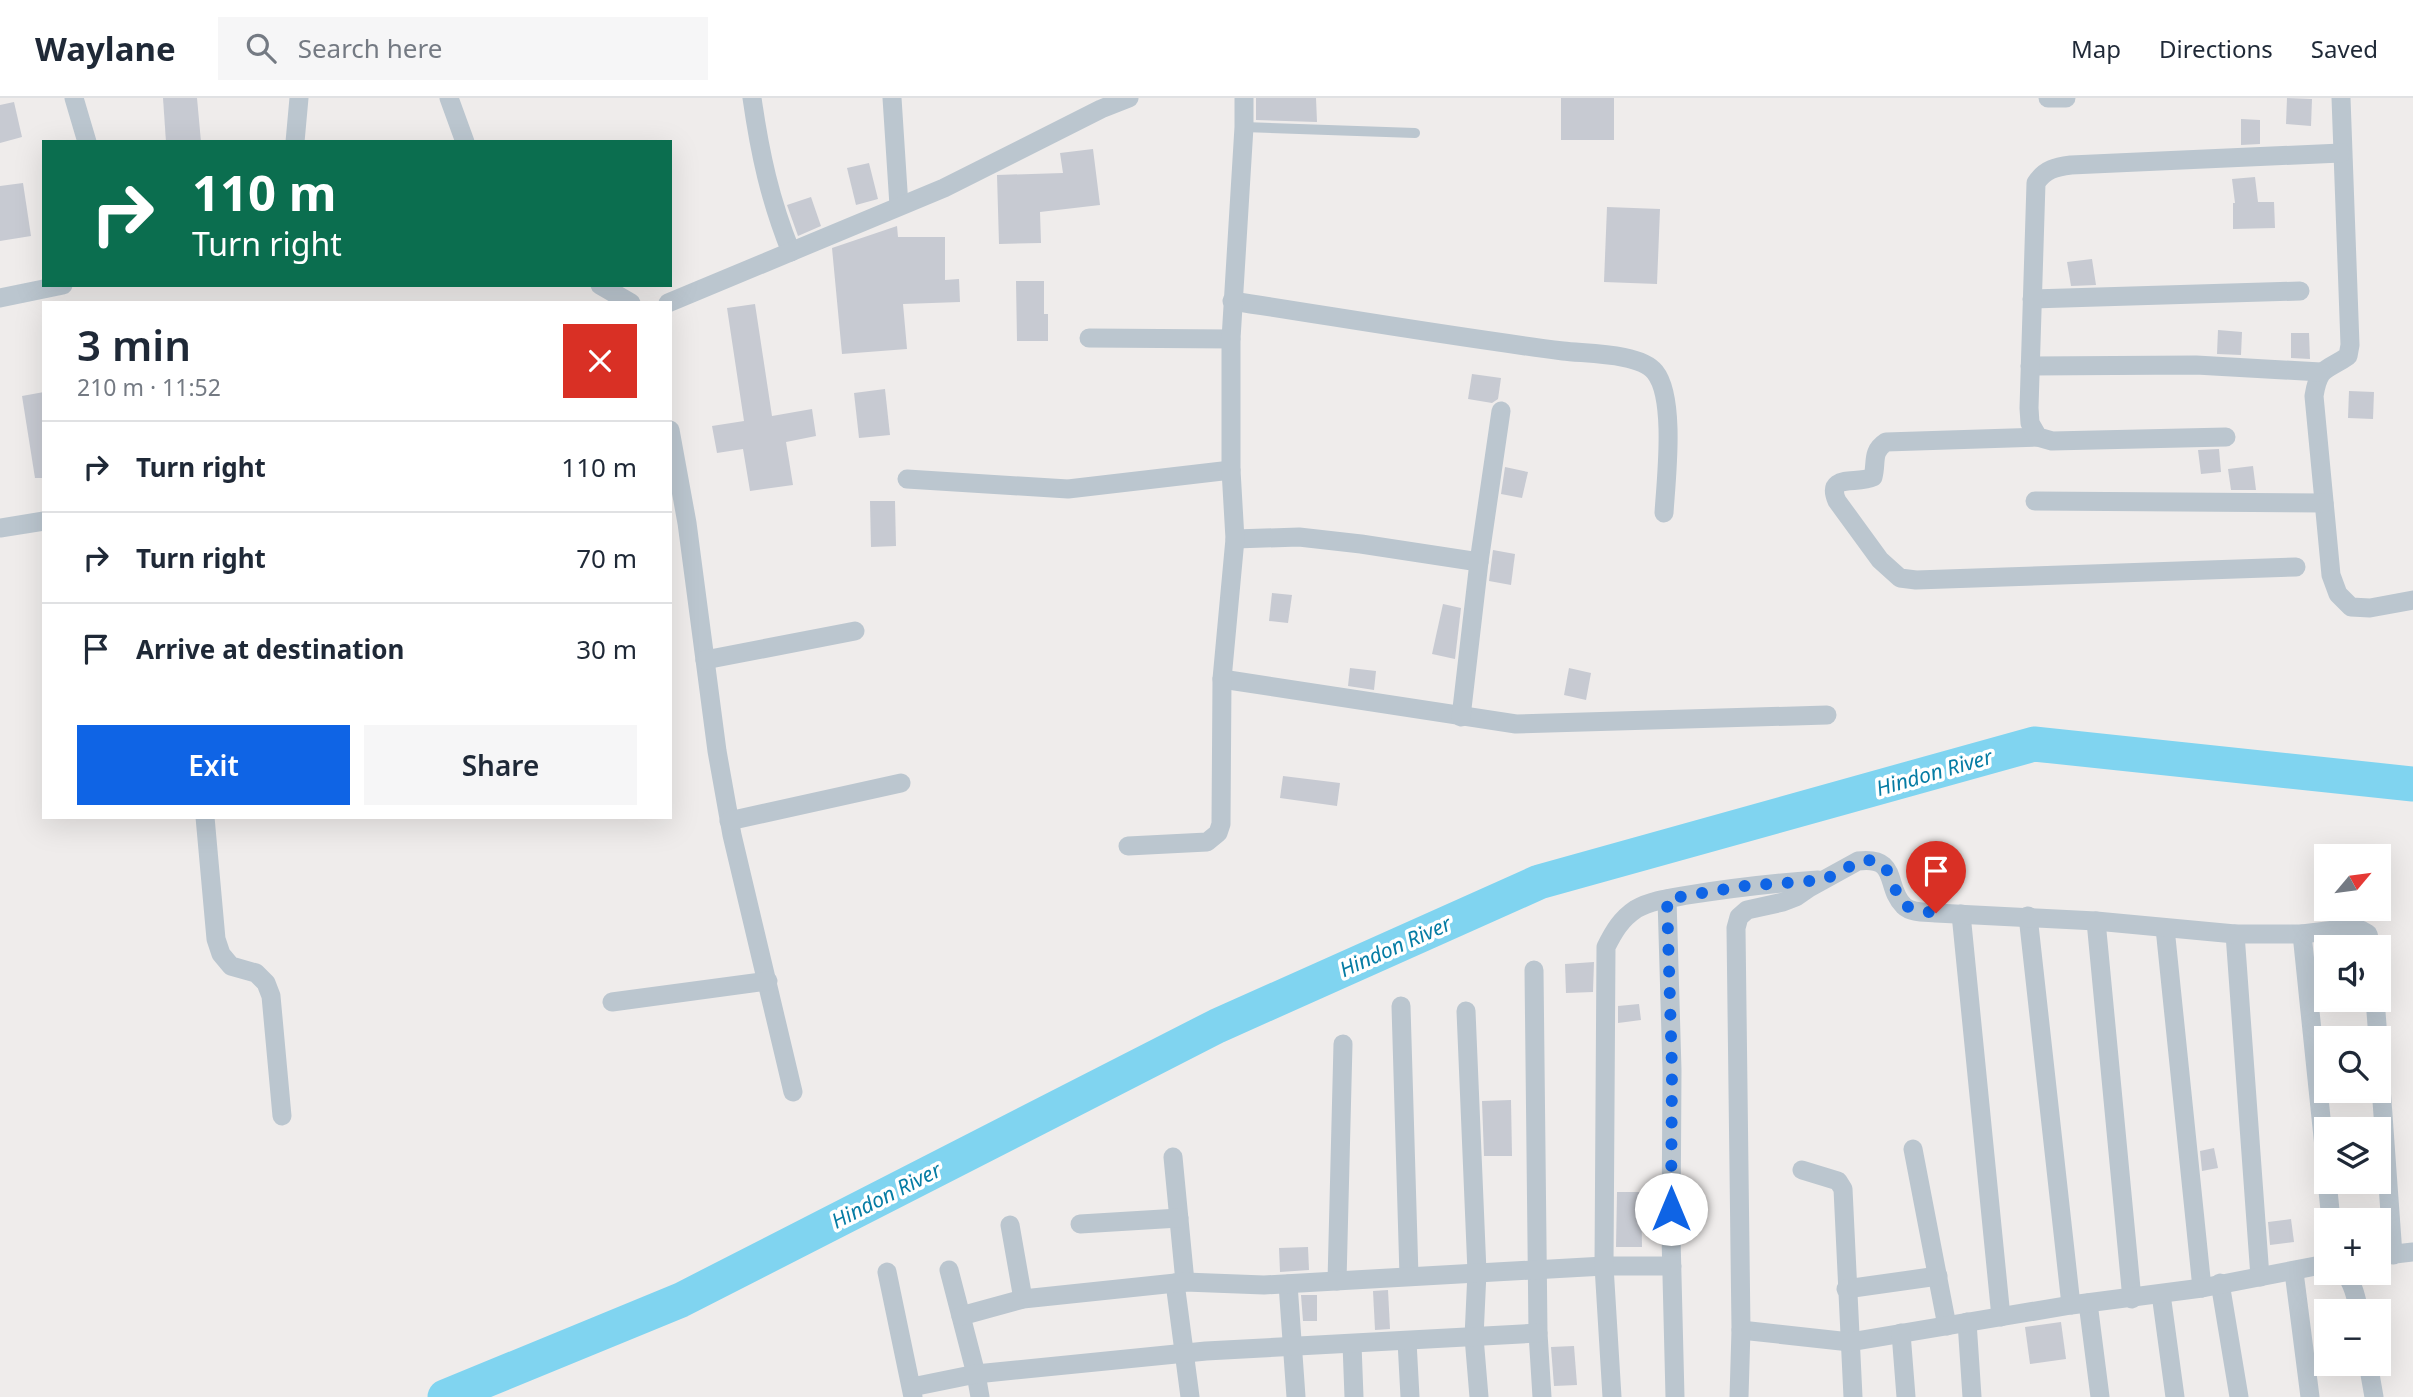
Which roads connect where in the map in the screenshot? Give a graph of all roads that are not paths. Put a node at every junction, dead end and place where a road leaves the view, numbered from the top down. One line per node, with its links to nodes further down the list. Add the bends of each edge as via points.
1 (74, 98): 13 (street)
2 (299, 98): 14 (street)
3 (449, 98): 15 (street)
4 (751, 98): 18 (street, via 775,211)
5 (892, 98): 17 (street)
6 (1129, 98): 17 (street)
7 (1244, 98): 11 (street)
8 (2048, 98): 9 (street)
9 (2066, 98)
10 (2341, 98): 16 (street)
11 (1244, 127): 12 (lane); 26 (street)
12 (1415, 133)
13 (86, 140)
14 (295, 140)
15 (464, 140)
16 (2341, 153): 23 (street, via 2052,168 2040,177 2035,192); 30 (street, via 2350,345 2348,356)
17 (899, 206): 18 (street)
18 (791, 252): 25 (street)
19 (52, 287): 22 (street)
20 (603, 287): 24 (street)
21 (2300, 290): 23 (street)
22 (0, 298)
23 (2032, 299): 29 (street)
24 (628, 301)
25 (672, 301)
26 (1232, 301): 28 (street); 39 (street, via 1648,364 1657,374 1667,419)
27 (1089, 338): 28 (street)
28 (1231, 339): 35 (street)
29 (2030, 366): 30 (street, via 2196,365); 32 (street, via 2030,423)
30 (2321, 372): 38 (street, via 2314,396)
31 (1501, 411): 43 (street)
32 (2038, 437): 33 (street); 44 (street, via 1886,442 1874,457 1872,477 1842,481 1833,493 1880,560 1900,578)
33 (2226, 437)
34 (672, 441): 47 (street)
35 (1231, 470): 36 (street, via 1068,489); 42 (street)
36 (907, 479)
37 (2035, 501): 38 (street)
38 (2324, 503): 45 (street, via 2331,575 2338,594 2351,607)
39 (1664, 513)
40 (42, 521): 41 (street)
41 (0, 528)
42 (1235, 539): 43 (street, via 1299,537); 48 (street)
43 (1479, 562): 50 (street)
44 (2296, 567)
45 (2413, 600)
46 (855, 631): 47 (street)
47 (705, 660): 53 (street)
48 (1222, 679): 50 (street); 54 (street, via 1218,833 1206,842)
49 (1827, 715): 50 (street, via 1516,724)
50 (1461, 717)
51 (901, 783): 53 (street)
52 (205, 819): 72 (street, via 216,939 232,966 256,973 271,996)
53 (729, 821): 65 (street)
54 (1128, 846)
55 (1824, 880): 56 (street, via 1744,886); 57 (street, via 1871,860 1883,864 1898,897 1910,910); 107 (street, via 1783,902 1739,917)
56 (1667, 899): 83 (street, via 1624,918 1606,947); 84 (street)
57 (1961, 914): 58 (street); 104 (street)
58 (2028, 916): 59 (street); 102 (street)
59 (2096, 921): 60 (street); 100 (street)
60 (2165, 929): 61 (street); 97 (street)
61 (2235, 934): 62 (street); 93 (street)
62 (2302, 934): 63 (street, via 2350,928); 73 (street)
63 (2368, 935)
64 (1534, 970): 87 (street)
65 (768, 981): 66 (street); 70 (street)
66 (612, 1002)
67 (1401, 1006): 91 (street)
68 (1466, 1011): 89 (street)
69 (1343, 1044): 94 (street)
70 (793, 1092)
71 (2380, 1103): 77 (street)
72 (282, 1116)
73 (2321, 1117)
74 (1913, 1149): 92 (street)
75 (1173, 1157): 78 (street)
76 (1802, 1170): 98 (street, via 1838,1181 1843,1189)
77 (2384, 1208)
78 (1179, 1218): 79 (street); 95 (street)
79 (1080, 1224)
80 (1010, 1225): 101 (street)
81 (2413, 1252): 82 (street)
82 (2391, 1254)
83 (1604, 1266): 84 (street); 87 (street); 126 (street)
84 (1672, 1266): 127 (street)
85 (2314, 1267): 90 (street)
86 (949, 1270): 103 (street)
87 (1539, 1270): 89 (street); 108 (street)
88 (887, 1272): 118 (street)
89 (1477, 1272): 91 (street); 110 (street)
90 (2294, 1272): 93 (street); 135 (street)
91 (1409, 1276): 94 (street)
92 (1938, 1276): 98 (street); 106 (street)
93 (2260, 1277): 97 (street)
94 (1337, 1281): 96 (street)
95 (1180, 1283): 96 (street); 101 (street); 115 (street)
96 (1287, 1284): 114 (street)
97 (2211, 1286): 99 (street); 134 (street)
98 (1846, 1289): 112 (street)
99 (2161, 1294): 100 (street); 133 (street)
100 (2132, 1298): 102 (street)
101 (1023, 1299): 103 (street)
102 (2080, 1304): 104 (street); 132 (street)
103 (961, 1315): 116 (street)
104 (2001, 1317): 105 (street)
105 (1967, 1322): 106 (street); 131 (street)
106 (1947, 1326): 109 (street)
107 (1741, 1330): 112 (street); 128 (street)
108 (1538, 1333): 110 (street); 125 (street)
109 (1900, 1334): 112 (street); 130 (street)
110 (1474, 1337): 111 (street); 124 (street)
111 (1407, 1341): 113 (street); 123 (street)
112 (1850, 1342): 129 (street)
113 (1352, 1344): 114 (street); 122 (street)
114 (1293, 1347): 115 (street); 121 (street)
115 (1185, 1353): 116 (street); 120 (street)
116 (976, 1374): 118 (street); 119 (street)
117 (2370, 1376): 136 (street)
118 (913, 1392)
119 (980, 1397)
120 (1190, 1397)
121 (1296, 1397)
122 (1354, 1397)
123 (1410, 1397)
124 (1479, 1397)
125 (1542, 1397)
126 (1612, 1397)
127 (1675, 1397)
128 (1739, 1397)
129 (1853, 1397)
130 (1906, 1397)
131 (1972, 1397)
132 (2099, 1397)
133 (2175, 1397)
134 (2239, 1397)
135 (2311, 1397)
136 (2374, 1397)

